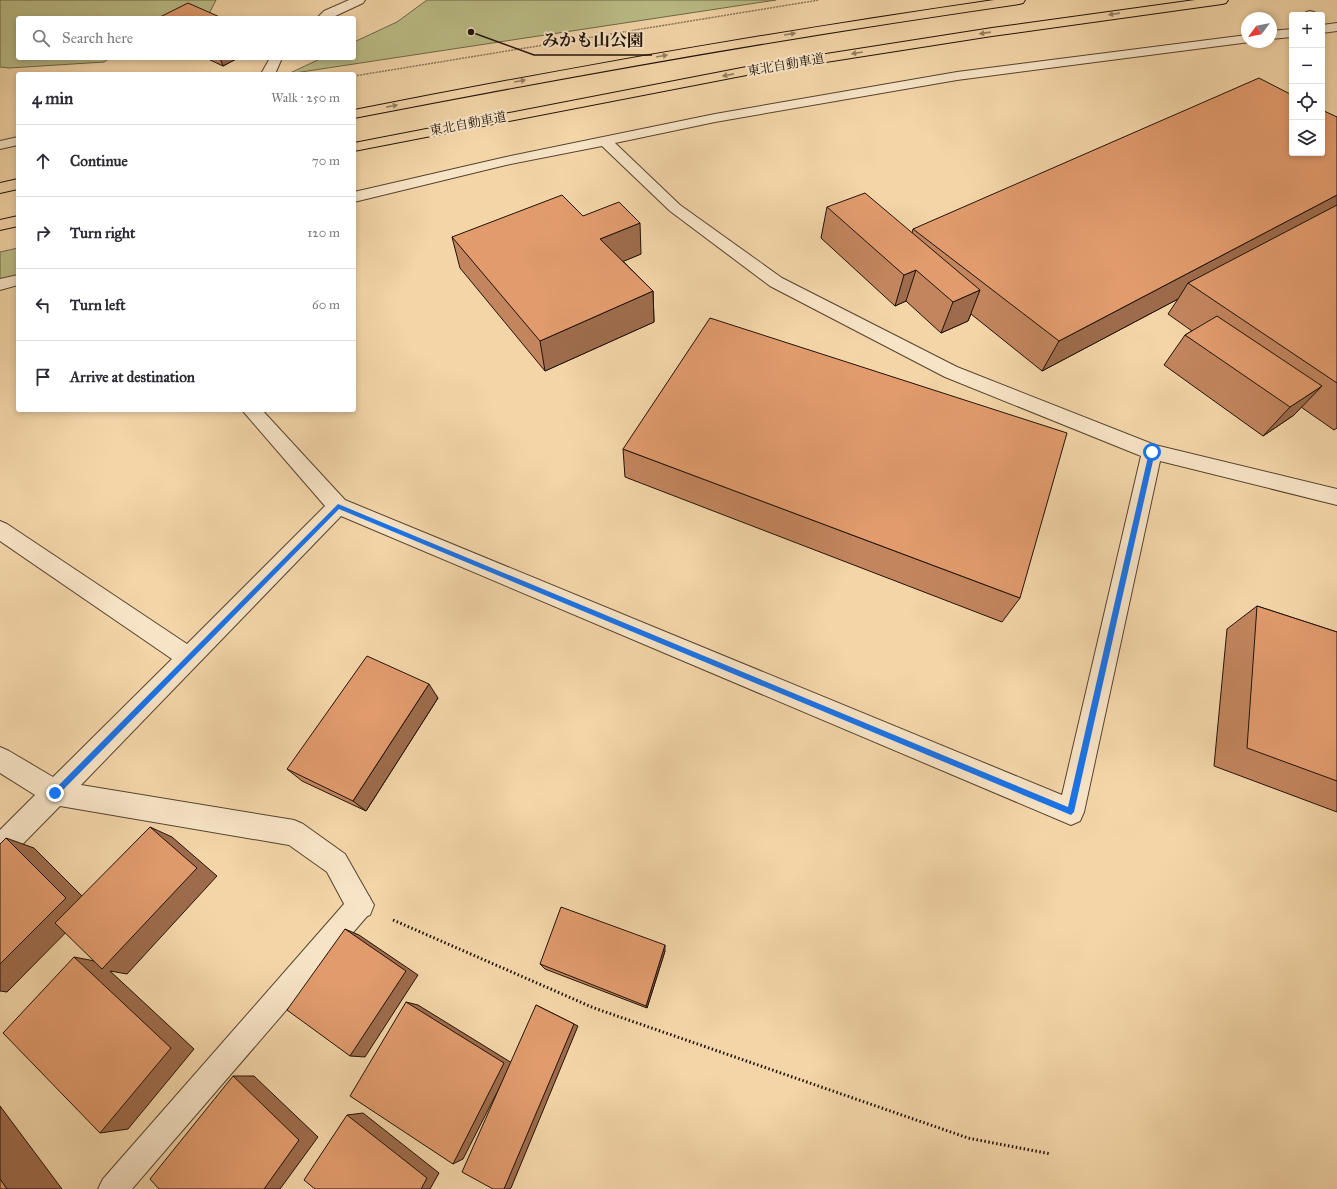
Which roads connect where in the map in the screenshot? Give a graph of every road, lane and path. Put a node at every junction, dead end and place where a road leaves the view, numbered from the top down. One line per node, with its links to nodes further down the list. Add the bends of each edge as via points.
1 (328, 0): 6 (street)
2 (358, 0): 6 (street)
3 (819, 0): 14 (path)
4 (1018, 0): 15 (highway, 東北自動車道, one-way to 4, via 509,83 740,42)
5 (1222, 0): 19 (highway, 東北自動車道, one-way to 19, via 944,39 769,67)
6 (325, 16)
7 (1337, 28): 8 (street)
8 (1325, 29)
9 (1289, 33): 10 (street)
10 (1277, 35)
11 (1241, 40): 17 (street, via 957,76 715,118)
12 (275, 60): 13 (street)
13 (269, 72)
14 (356, 76)
15 (356, 114)
16 (16, 141): 18 (lane)
17 (604, 141): 22 (street); 28 (street, via 675,208 776,282 951,372)
18 (0, 145)
19 (356, 147)
20 (16, 184): 21 (highway)
21 (0, 188)
22 (356, 197)
23 (16, 220): 24 (highway)
24 (0, 224)
25 (16, 281): 26 (street)
26 (0, 285)
27 (253, 412): 30 (street)
28 (1152, 452): 29 (street); 30 (street, via 1071,812)
29 (1337, 497)
30 (338, 506): 32 (street)
31 (0, 530): 32 (street)
32 (188, 657): 34 (street)
33 (0, 759): 34 (street)
34 (55, 793): 35 (street); 36 (street, via 294,833 336,863)
35 (0, 849)
36 (360, 905): 37 (path, via 594,1008 968,1138); 38 (lane)
37 (1051, 1154)
38 (114, 1189)

